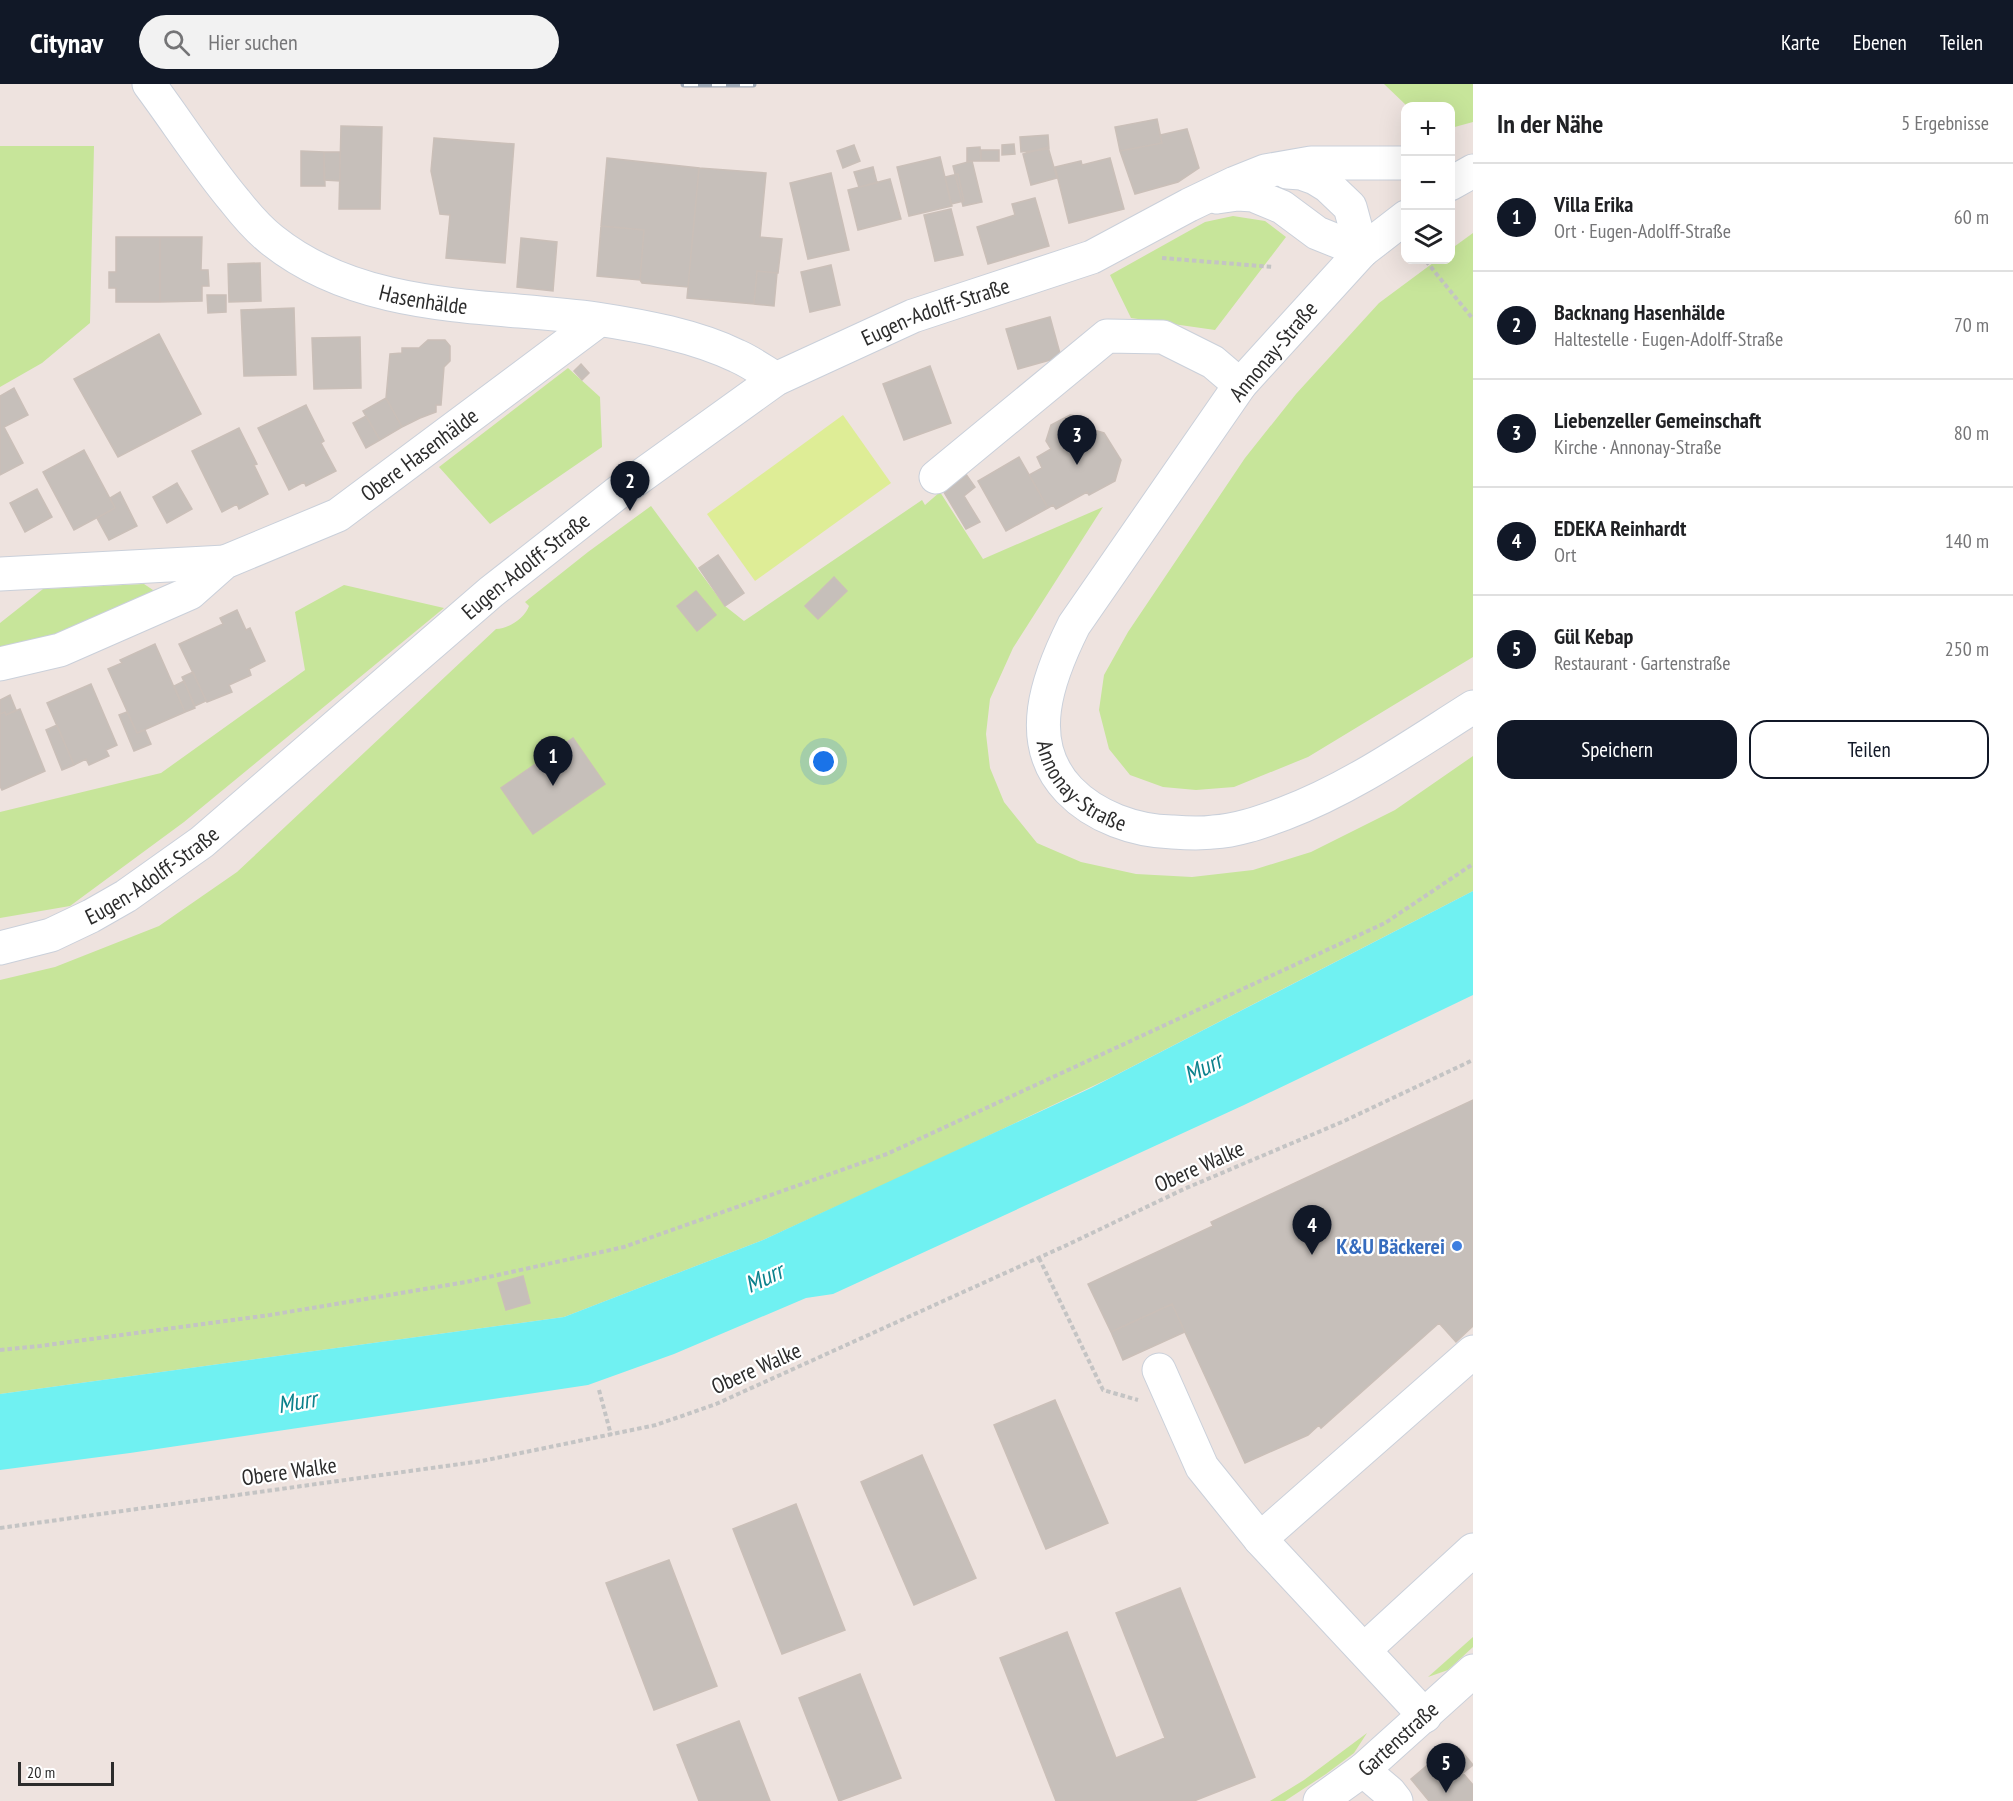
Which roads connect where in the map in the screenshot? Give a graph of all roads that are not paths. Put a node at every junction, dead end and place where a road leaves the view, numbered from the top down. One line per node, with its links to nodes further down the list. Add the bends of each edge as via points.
1 (149, 84): 11 (street, Hasenhälde, via 209,170 249,218 296,258 354,285 401,298)
2 (1473, 158): 3 (street)
3 (1455, 159)
4 (1401, 163): 5 (street, Eugen-Adolff-Straße, via 1311,163)
5 (1264, 171): 8 (street, Eugen-Adolff-Straße); 10 (street, Eugen-Adolff-Straße, via 1301,173 1328,186 1350,207)
6 (1473, 171): 7 (street)
7 (1455, 181)
8 (1189, 205): 10 (street, Eugen-Adolff-Straße, via 1221,196 1253,195 1282,207 1317,233); 12 (street, Eugen-Adolff-Straße, via 1092,257 913,316)
9 (1401, 221): 10 (street)
10 (1362, 251): 13 (street, Annonay-Straße)
11 (599, 320): 12 (street, Hasenhälde, via 707,344); 15 (street, Obere Hasenhälde, via 338,515)
12 (776, 379): 19 (street, Eugen-Adolff-Straße, via 490,592 202,842 91,916 51,935)
13 (1240, 385): 14 (street, via 1213,362 1163,337 1107,336); 18 (street, Annonay-Straße, via 1074,625 1061,651 1044,707 1043,734 1053,769 1063,783 1087,806 1139,829 1215,832 1260,823 1331,794 1380,768)
14 (936, 477)
15 (225, 562): 16 (street, Obere Hasenhälde); 17 (street, Obere Hasenhälde, via 190,593 60,650)
16 (0, 574)
17 (0, 664)
18 (1473, 707)
19 (0, 948)
20 (1473, 1352): 22 (street)
21 (1159, 1370): 22 (street, via 1202,1467)
22 (1260, 1539): 24 (street)
23 (1473, 1550): 24 (street)
24 (1364, 1650): 26 (street)
25 (1473, 1671): 26 (street, Gartenstraße)
26 (1425, 1716): 27 (street, Gartenstraße)
27 (1363, 1770): 28 (street, Gartenstraße); 29 (street)
28 (1320, 1801)
29 (1396, 1801)

